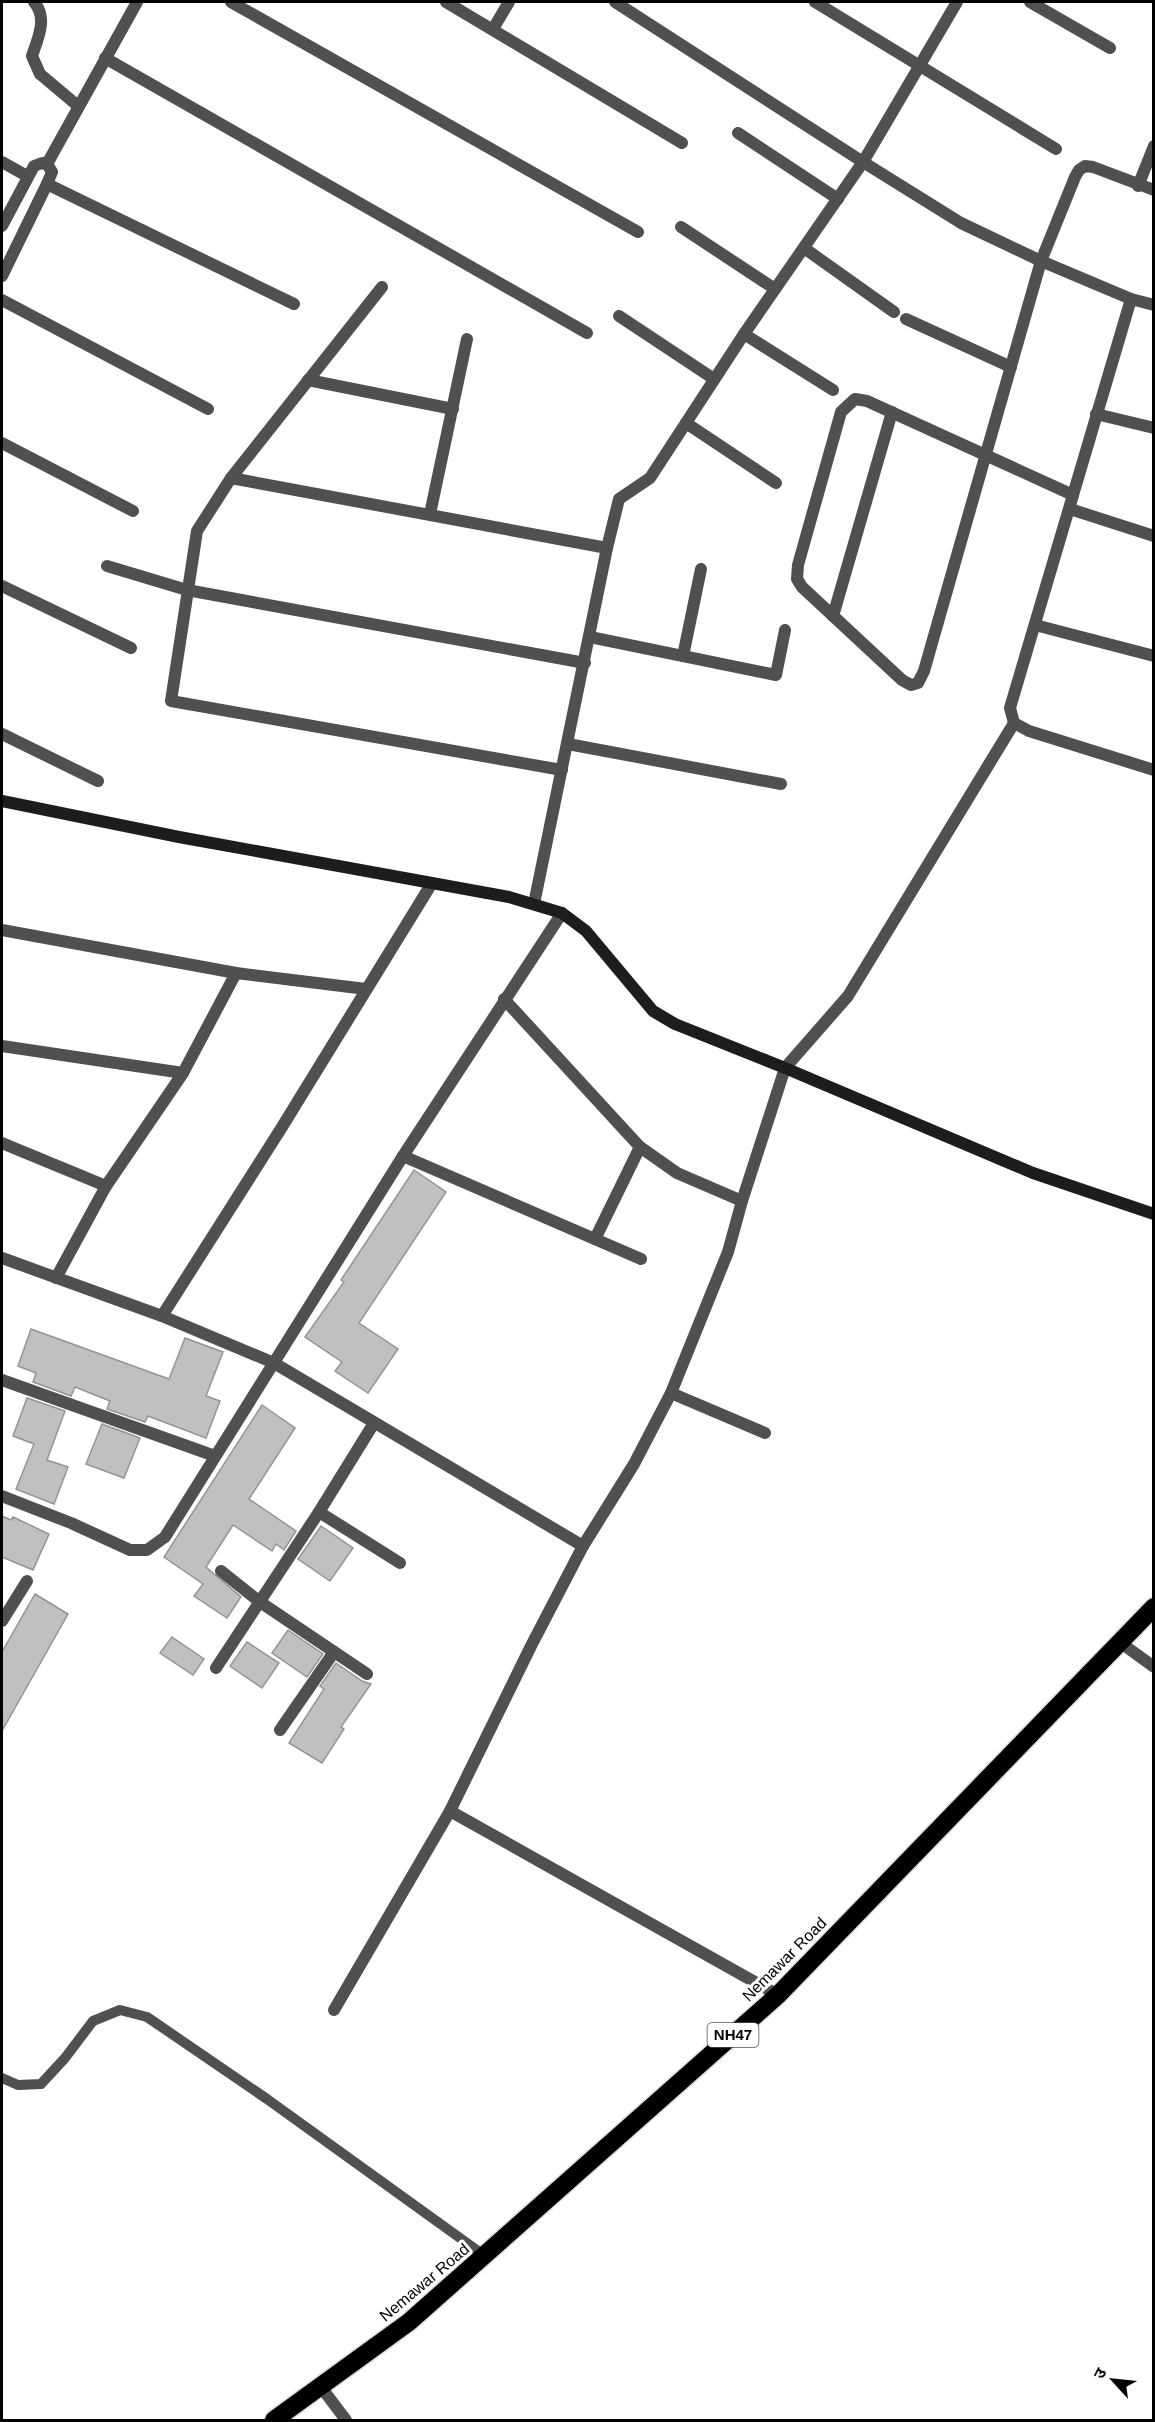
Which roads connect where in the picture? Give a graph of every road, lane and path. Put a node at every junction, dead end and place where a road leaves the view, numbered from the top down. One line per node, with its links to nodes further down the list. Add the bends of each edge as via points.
1 (137, 2): 12 (street)
2 (231, 2): 29 (street)
3 (446, 2): 10 (street)
4 (509, 2): 10 (street)
5 (615, 2): 20 (street)
6 (815, 2): 13 (street)
7 (957, 2): 13 (street)
8 (1030, 2): 11 (street)
9 (40, 4): 14 (street, via 42,24 32,56 40,74)
10 (493, 29): 16 (street)
11 (1110, 48)
12 (105, 58): 14 (street); 42 (street)
13 (920, 65): 18 (street); 20 (street)
14 (78, 106): 21 (street)
15 (738, 133): 26 (street)
16 (682, 142)
17 (1154, 146): 24 (street)
18 (1056, 150)
19 (2, 162): 22 (street)
20 (863, 162): 26 (street); 31 (street, via 961,223)
21 (47, 164): 22 (street, via 34,166); 23 (street, via 52,172)
22 (27, 176): 27 (street)
23 (47, 184): 32 (street); 37 (street)
24 (1138, 186): 25 (street); 31 (street, via 1093,167 1079,170)
25 (1154, 190)
26 (838, 198): 30 (street)
27 (2, 226)
28 (681, 227): 34 (street)
29 (638, 232)
30 (804, 248): 34 (street); 39 (street)
31 (1041, 261): 35 (street); 45 (street)
32 (2, 276)
33 (382, 286): 47 (street)
34 (775, 290): 43 (street)
35 (1131, 299): 38 (street); 52 (street)
36 (2, 300): 49 (street)
37 (294, 304)
38 (1154, 305)
39 (894, 312)
40 (619, 316): 46 (street)
41 (906, 319): 45 (street)
42 (587, 333)
43 (744, 334): 46 (street); 48 (street)
44 (467, 339): 50 (street)
45 (1011, 366): 56 (street)
46 (714, 379): 53 (street)
47 (308, 380): 50 (street); 57 (street)
48 (833, 390)
49 (208, 408)
50 (453, 409): 62 (street)
51 (892, 412): 56 (street); 69 (street); 69 (street, via 855,399 841,412 797,579)
52 (1096, 414): 54 (street); 59 (street)
53 (686, 423): 58 (street); 64 (street, via 650,478 619,499)
54 (1154, 428)
55 (2, 443): 61 (street)
56 (986, 454): 59 (street); 69 (street, via 918,682 911,685 902,680)
57 (231, 478): 62 (street); 68 (street, via 197,531)
58 (776, 483)
59 (1074, 495): 60 (street)
60 (1070, 509): 63 (street); 70 (street)
61 (133, 511)
62 (430, 514): 64 (street)
63 (1154, 536)
64 (607, 548): 72 (street)
65 (107, 566): 68 (street)
66 (701, 569): 74 (street)
67 (2, 586): 73 (street)
68 (187, 590): 76 (street); 80 (street, via 171,701)
69 (833, 616)
70 (1035, 625): 75 (street); 77 (street, via 1010,708)
71 (785, 630): 74 (street, via 776,675)
72 (590, 637): 74 (street); 76 (street)
73 (131, 648)
74 (683, 656)
75 (1154, 656)
76 (585, 663): 79 (street)
77 (1014, 723): 81 (street); 93 (street, via 848,996)
78 (2, 734): 82 (street)
79 (568, 744): 80 (street); 83 (street)
80 (562, 770): 86 (street)
81 (1154, 770)
82 (98, 781)
83 (781, 784)
84 (2, 801): 85 (street)
85 (432, 883): 86 (street); 90 (street)
86 (534, 904): 87 (street)
87 (561, 913): 91 (street); 93 (street, via 586,931 653,1011 675,1024)
88 (2, 930): 89 (street)
89 (236, 973): 90 (street); 94 (street)
90 (366, 989): 105 (street)
91 (504, 999): 96 (street); 97 (street)
92 (2, 1046): 94 (street)
93 (785, 1068): 99 (street); 100 (street, via 1034,1173)
94 (183, 1073): 98 (street)
95 (2, 1143): 98 (street)
96 (640, 1148): 99 (street, via 677,1173); 101 (street)
97 (403, 1156): 101 (street); 106 (street)
98 (106, 1186): 104 (street)
99 (742, 1201): 108 (street, via 728,1252)
100 (1154, 1214)
101 (595, 1239): 103 (street)
102 (2, 1258): 104 (street)
103 (641, 1258)
104 (56, 1278): 105 (street)
105 (162, 1316): 106 (street)
106 (274, 1363): 109 (street); 111 (street)
107 (2, 1380): 111 (street)
108 (671, 1393): 110 (street); 114 (street, via 634,1464)
109 (374, 1424): 113 (street); 114 (street)
110 (765, 1433)
111 (216, 1456): 112 (street, via 165,1537 147,1550 130,1550)
112 (2, 1496)
113 (319, 1512): 115 (street); 118 (street)
114 (583, 1546): 127 (street)
115 (400, 1563)
116 (222, 1571): 118 (street)
117 (27, 1581): 120 (street)
118 (260, 1602): 122 (street); 124 (street)
119 (1154, 1607): 121 (highway, Nemawar Road / NH47)
120 (2, 1621)
121 (1121, 1643): 123 (street); 128 (highway, Nemawar Road / NH47)
122 (334, 1652): 125 (street); 126 (street)
123 (1154, 1667)
124 (216, 1668)
125 (367, 1674)
126 (280, 1730)
127 (450, 1811): 128 (street); 129 (street)
128 (778, 1995): 131 (highway, Nemawar Road / NH47)
129 (334, 2010)
130 (2, 2078): 131 (lane, via 18,2085 41,2084 93,2021 120,2010 147,2017)
131 (486, 2256): 132 (highway, Nemawar Road / NH47, via 409,2322)
132 (321, 2387): 133 (highway, Nemawar Road / NH47); 134 (street)
133 (274, 2421)
134 (346, 2421)

